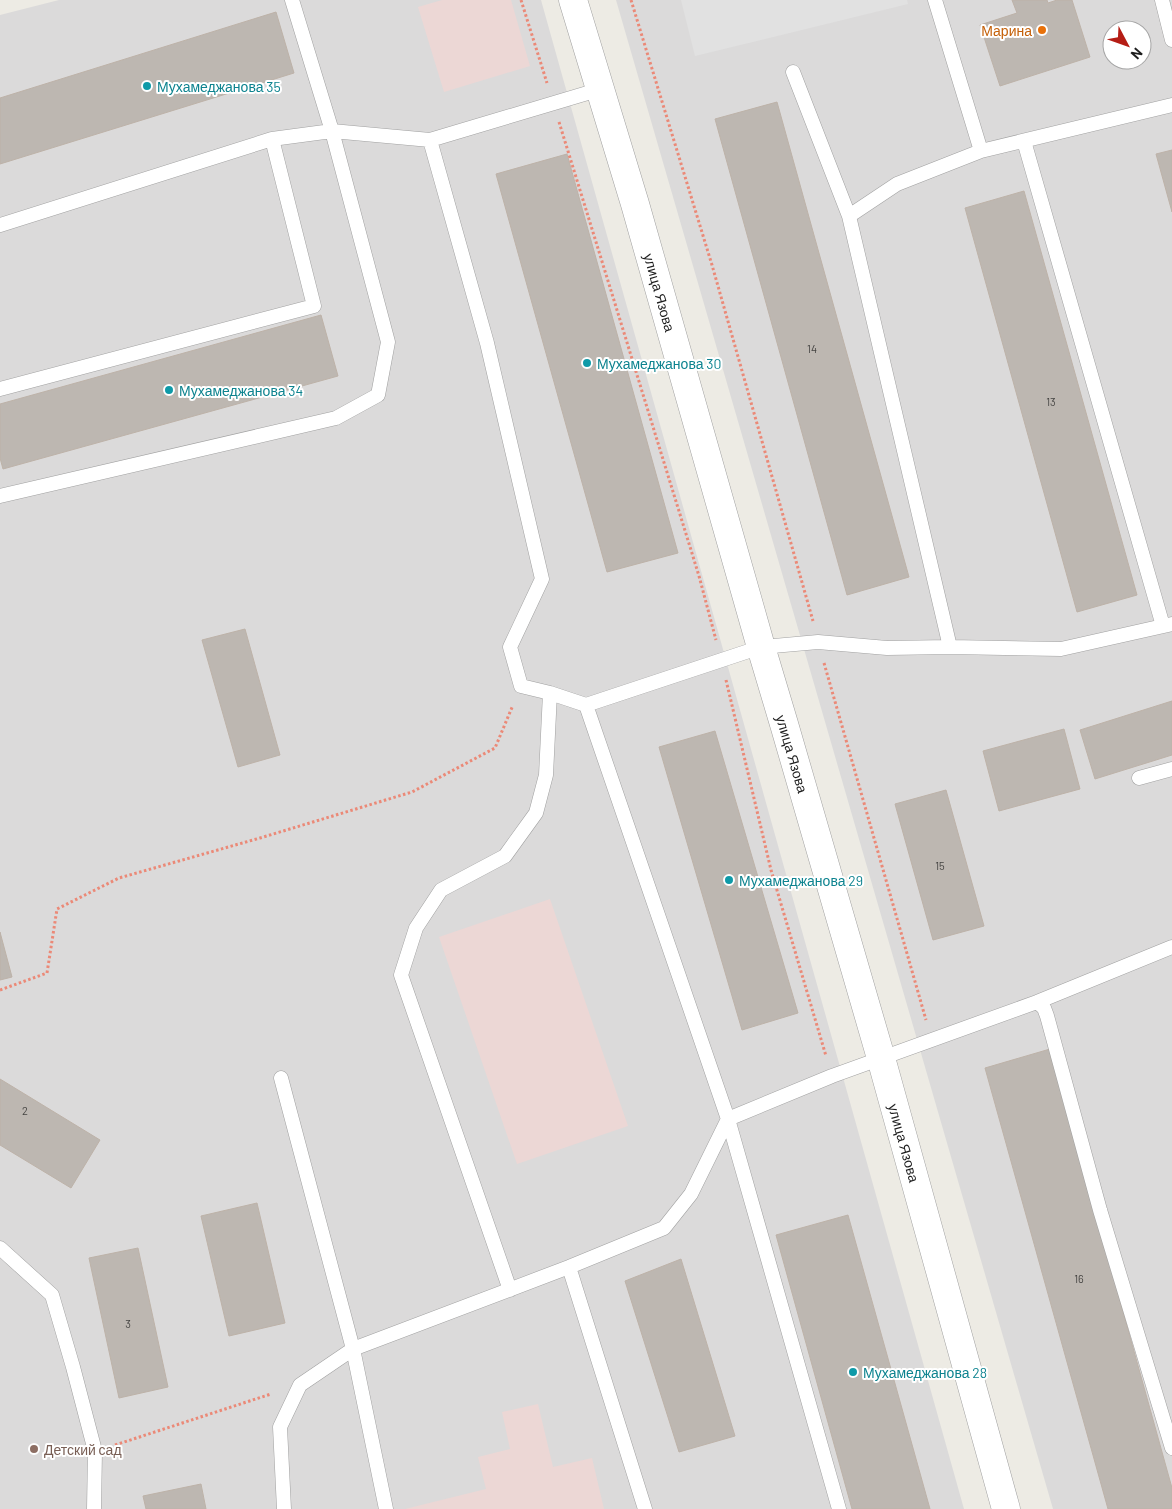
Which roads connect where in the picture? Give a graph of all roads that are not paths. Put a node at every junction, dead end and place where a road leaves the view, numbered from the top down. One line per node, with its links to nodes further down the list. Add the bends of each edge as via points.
1 (292, 0): 9 (lane)
2 (573, 0): 7 (street, улица Язова)
3 (935, 0): 13 (lane)
4 (1162, 0): 5 (lane)
5 (1172, 40)
6 (793, 72): 14 (lane)
7 (601, 89): 11 (lane); 19 (street, улица Язова)
8 (1172, 105): 12 (lane)
9 (332, 131): 10 (lane); 11 (lane); 17 (lane, via 388,342 378,395 336,418)
10 (272, 139): 15 (lane); 16 (lane, via 314,306)
11 (430, 140): 21 (lane, via 487,343 542,579 510,646 521,686)
12 (1024, 141): 13 (lane); 18 (lane)
13 (981, 151): 14 (lane, via 897,184)
14 (849, 216): 20 (lane)
15 (0, 225)
16 (0, 389)
17 (0, 496)
18 (1168, 625): 20 (lane, via 1061,650)
19 (761, 647): 20 (lane, via 818,642 887,648); 22 (lane); 27 (street, улица Язова)
20 (950, 647)
21 (550, 693): 22 (lane); 32 (lane, via 546,776 536,813 505,856 441,890 416,928 401,975)
22 (586, 705): 29 (lane)
23 (1172, 769): 24 (lane)
24 (1139, 778)
25 (1172, 947): 26 (lane)
26 (1037, 1002): 27 (lane); 34 (lane, via 1047,1016 1100,1210)
27 (881, 1058): 29 (lane); 40 (street, улица Язова)
28 (281, 1078): 33 (lane)
29 (728, 1119): 31 (lane, via 691,1194 664,1228); 39 (lane)
30 (0, 1248): 35 (lane, via 52,1294 95,1451)
31 (570, 1267): 32 (lane); 38 (lane)
32 (510, 1290): 33 (lane)
33 (353, 1349): 36 (lane, via 300,1385 280,1427); 37 (lane)
34 (1172, 1448)
35 (94, 1509)
36 (284, 1509)
37 (386, 1509)
38 (645, 1509)
39 (838, 1509)
40 (1006, 1509)

